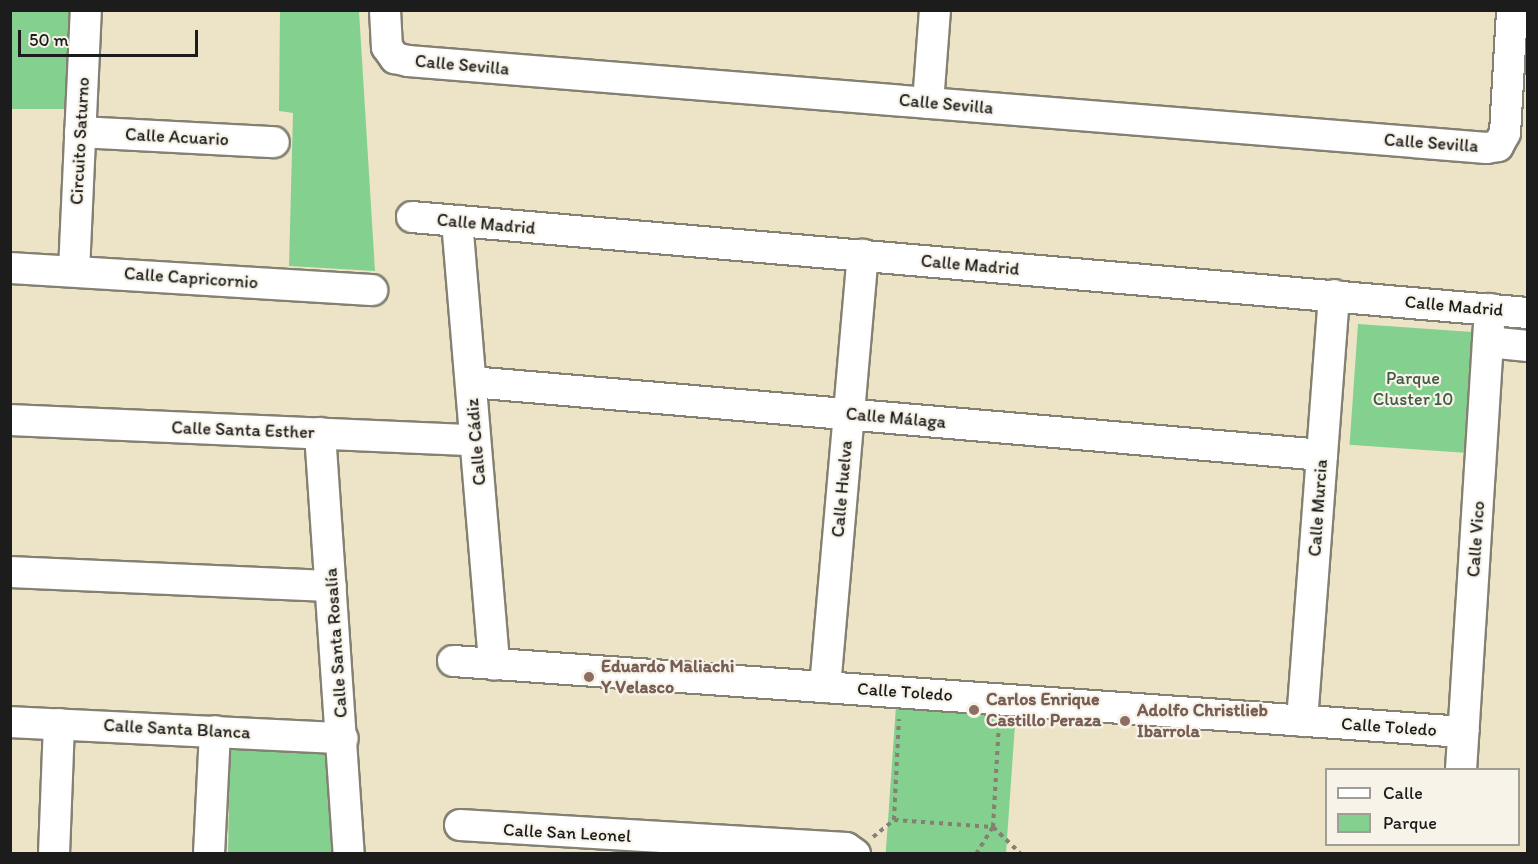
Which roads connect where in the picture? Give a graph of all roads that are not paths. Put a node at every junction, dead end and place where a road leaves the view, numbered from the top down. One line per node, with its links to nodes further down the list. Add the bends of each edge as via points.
1 (86, 10): 6 (street, Circuito Saturno)
2 (385, 10): 5 (street, Calle Sevilla, via 387,47 395,58)
3 (935, 10): 5 (street)
4 (1512, 10): 5 (street, Calle Sevilla, via 1505,133 1498,146)
5 (928, 103)
6 (80, 132): 7 (street, Calle Acuario); 12 (street, Circuito Saturno)
7 (274, 142)
8 (412, 218): 9 (street, Calle Madrid)
9 (457, 221): 10 (street, Calle Madrid); 19 (street, Calle Cádiz)
10 (863, 255): 14 (street, Calle Madrid); 20 (street, Calle Huelva)
11 (10, 268): 12 (street, Calle Capricornio)
12 (74, 271): 13 (street, Calle Capricornio)
13 (372, 290)
14 (1334, 296): 15 (street, Calle Madrid); 24 (street, Calle Murcia)
15 (1490, 309): 16 (street, Calle Madrid); 17 (street, Calle Vico)
16 (1527, 313)
17 (1488, 342): 18 (street, Calle Madrid); 34 (street, Calle Vico)
18 (1527, 346)
19 (471, 382): 20 (street, Calle Málaga); 23 (street, Calle Cádiz)
20 (849, 414): 24 (street, Calle Málaga); 29 (street, Calle Huelva)
21 (10, 420): 22 (street, Calle Santa Esther)
22 (320, 433): 23 (street, Calle Santa Esther); 26 (street, Calle Santa Rosalía)
23 (475, 440): 28 (street, Calle Cádiz)
24 (1322, 455): 30 (street, Calle Murcia)
25 (10, 572): 26 (street)
26 (331, 586): 35 (street, Calle Santa Rosalía)
27 (453, 661): 28 (street, Calle Toledo)
28 (494, 664): 29 (street, Calle Toledo)
29 (825, 687): 30 (street, Calle Toledo)
30 (1302, 721): 34 (street, Calle Toledo)
31 (10, 722): 32 (street, Calle Santa Blanca)
32 (59, 724): 33 (street, Calle Santa Blanca); 40 (street)
33 (215, 731): 35 (street, Calle Santa Blanca); 41 (street)
34 (1464, 732): 36 (street, Calle Vico)
35 (343, 738): 42 (street, Calle Santa Rosalía)
36 (1461, 768)
37 (459, 825): 38 (street, Calle San Leonel)
38 (507, 842): 39 (street, Calle San Leonel)
39 (855, 852)
40 (54, 854)
41 (209, 854)
42 (349, 854)

